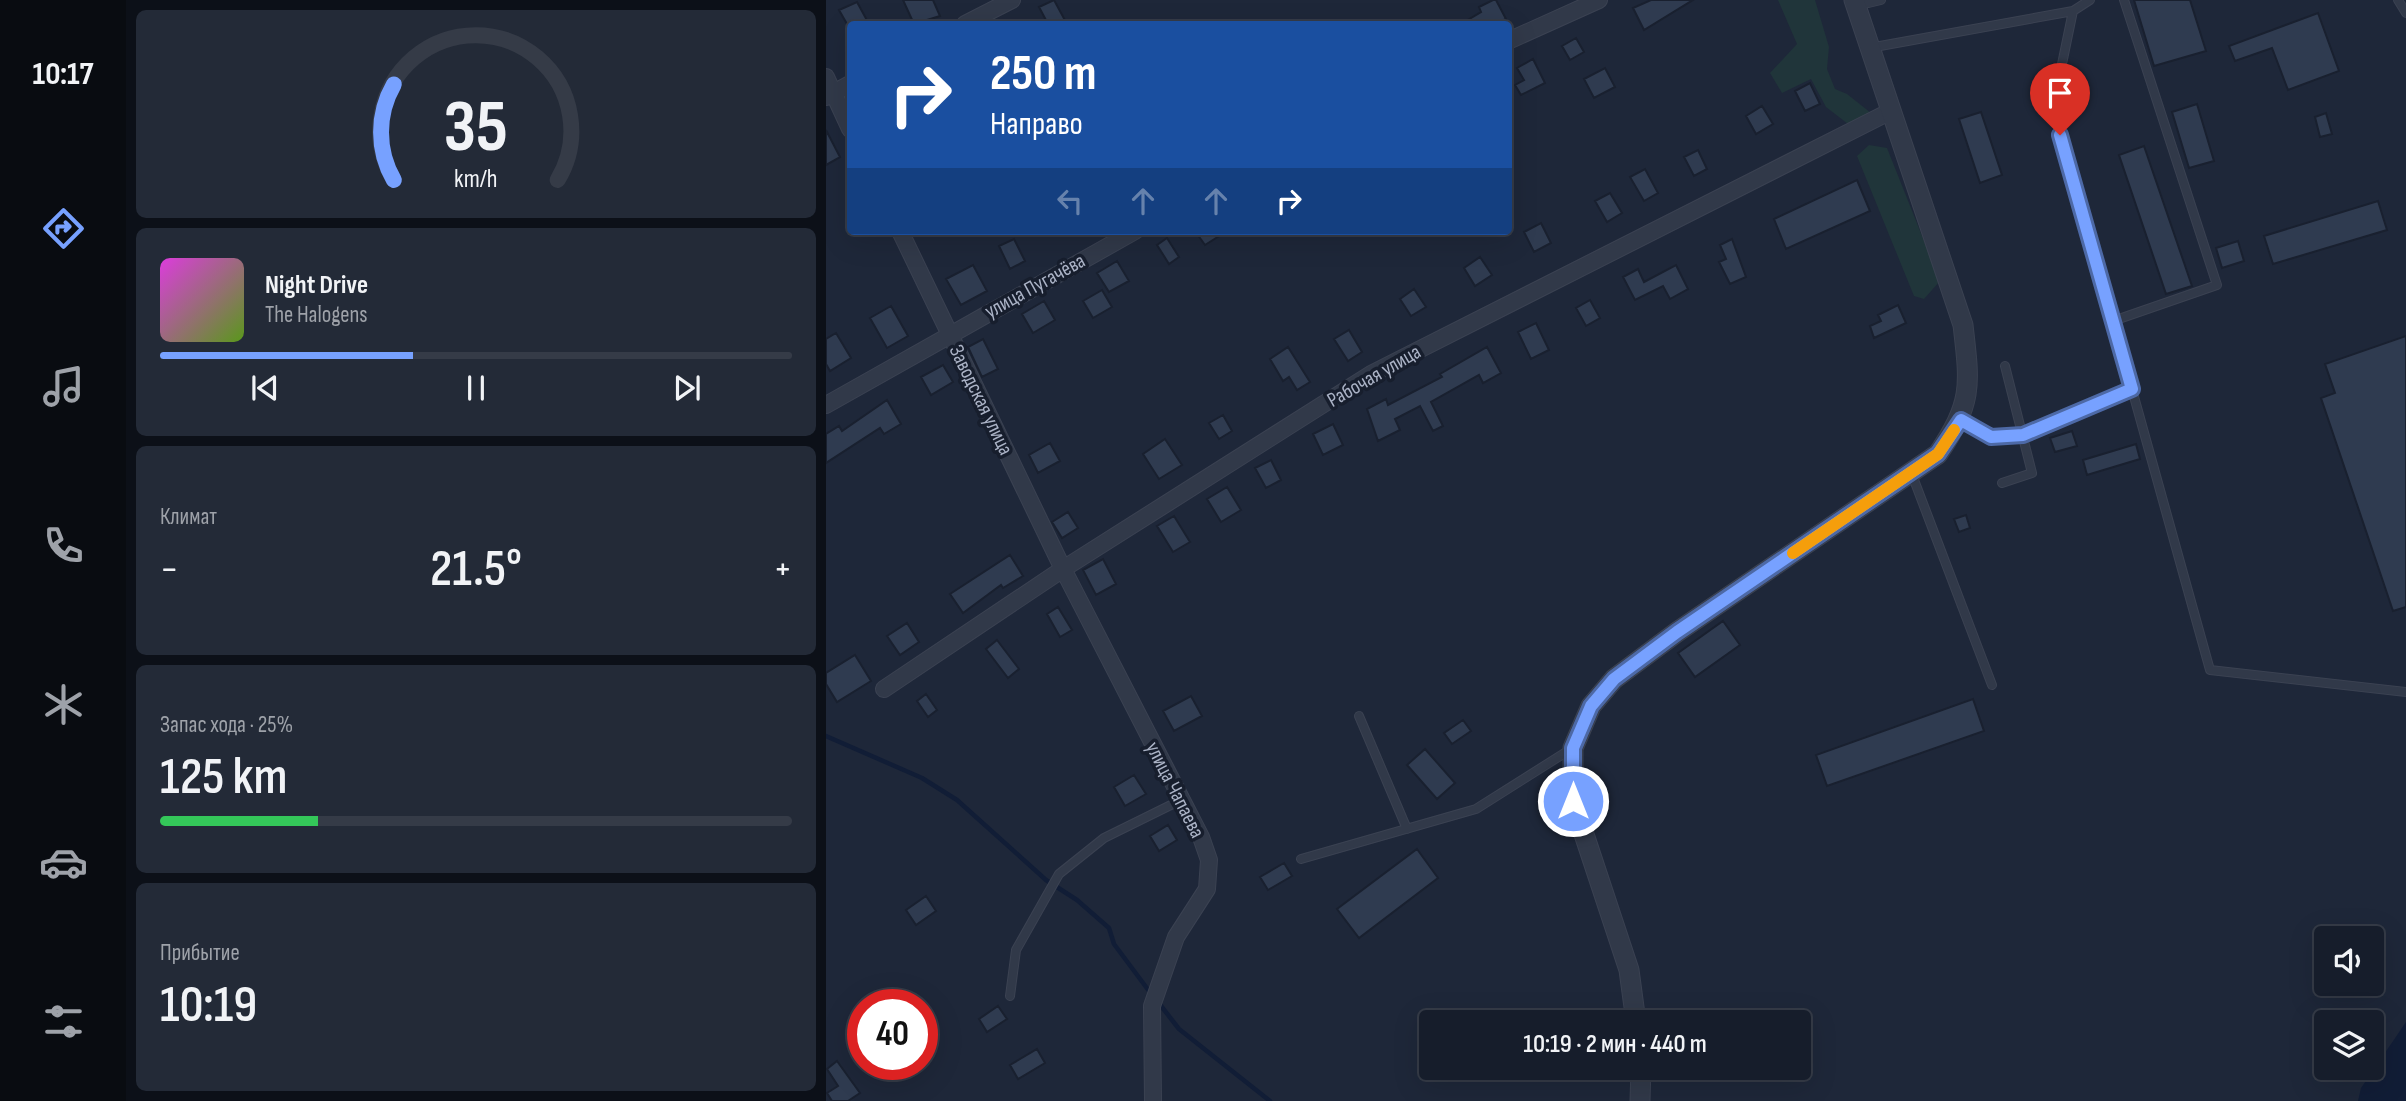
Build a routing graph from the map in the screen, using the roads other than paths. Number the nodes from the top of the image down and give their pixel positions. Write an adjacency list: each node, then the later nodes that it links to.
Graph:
1 (1012, 0): 10 (street)
2 (1600, 0): 11 (street)
3 (1881, 0): 7 (lane)
4 (2090, 0): 8 (lane)
5 (2124, 0): 20 (lane)
6 (2398, 0): 9 (lane)
7 (1855, 3): 12 (street)
8 (2073, 11): 12 (lane); 20 (lane)
9 (2406, 13)
10 (971, 21)
11 (1512, 39)
12 (1868, 48): 16 (street)
13 (826, 77): 15 (street)
14 (847, 86): 15 (street)
15 (830, 95): 17 (street)
16 (1891, 111): 25 (street); 29 (street, Рабочая улица)
17 (847, 123)
18 (902, 235): 21 (street, Заводская улица)
19 (1128, 235): 21 (street, улица Пугачёва)
20 (2113, 321): 23 (lane)
21 (949, 334): 24 (street, улица Пугачёва); 29 (street, Заводская улица)
22 (2005, 366): 26 (lane)
23 (2132, 389): 26 (lane); 32 (lane)
24 (826, 405)
25 (1961, 420): 26 (lane); 27 (street)
26 (2023, 435): 28 (lane)
27 (1911, 472): 30 (lane); 34 (street)
28 (2002, 483)
29 (1063, 569): 31 (street, Рабочая улица); 35 (street, улица Чапаева)
30 (1992, 685)
31 (884, 689)
32 (2406, 692)
33 (1359, 716): 36 (lane)
34 (1573, 748): 36 (lane); 39 (street)
35 (1181, 800): 38 (lane); 41 (street, улица Чапаева)
36 (1407, 829): 37 (lane)
37 (1301, 859)
38 (1010, 996)
39 (1634, 1010)
40 (1640, 1080): 42 (street)
41 (1153, 1101)
42 (1640, 1101)

